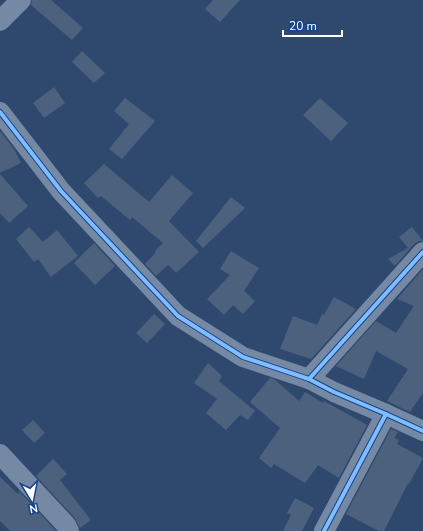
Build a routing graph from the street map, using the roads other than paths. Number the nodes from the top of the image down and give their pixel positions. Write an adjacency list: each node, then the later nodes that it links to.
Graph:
1 (21, 0): 2 (street)
2 (0, 21)
3 (0, 112): 5 (street)
4 (423, 252): 5 (street)
5 (309, 379): 6 (street)
6 (386, 414): 7 (street); 10 (street)
7 (423, 431)
8 (4, 467): 9 (street)
9 (69, 531)
10 (324, 531)

